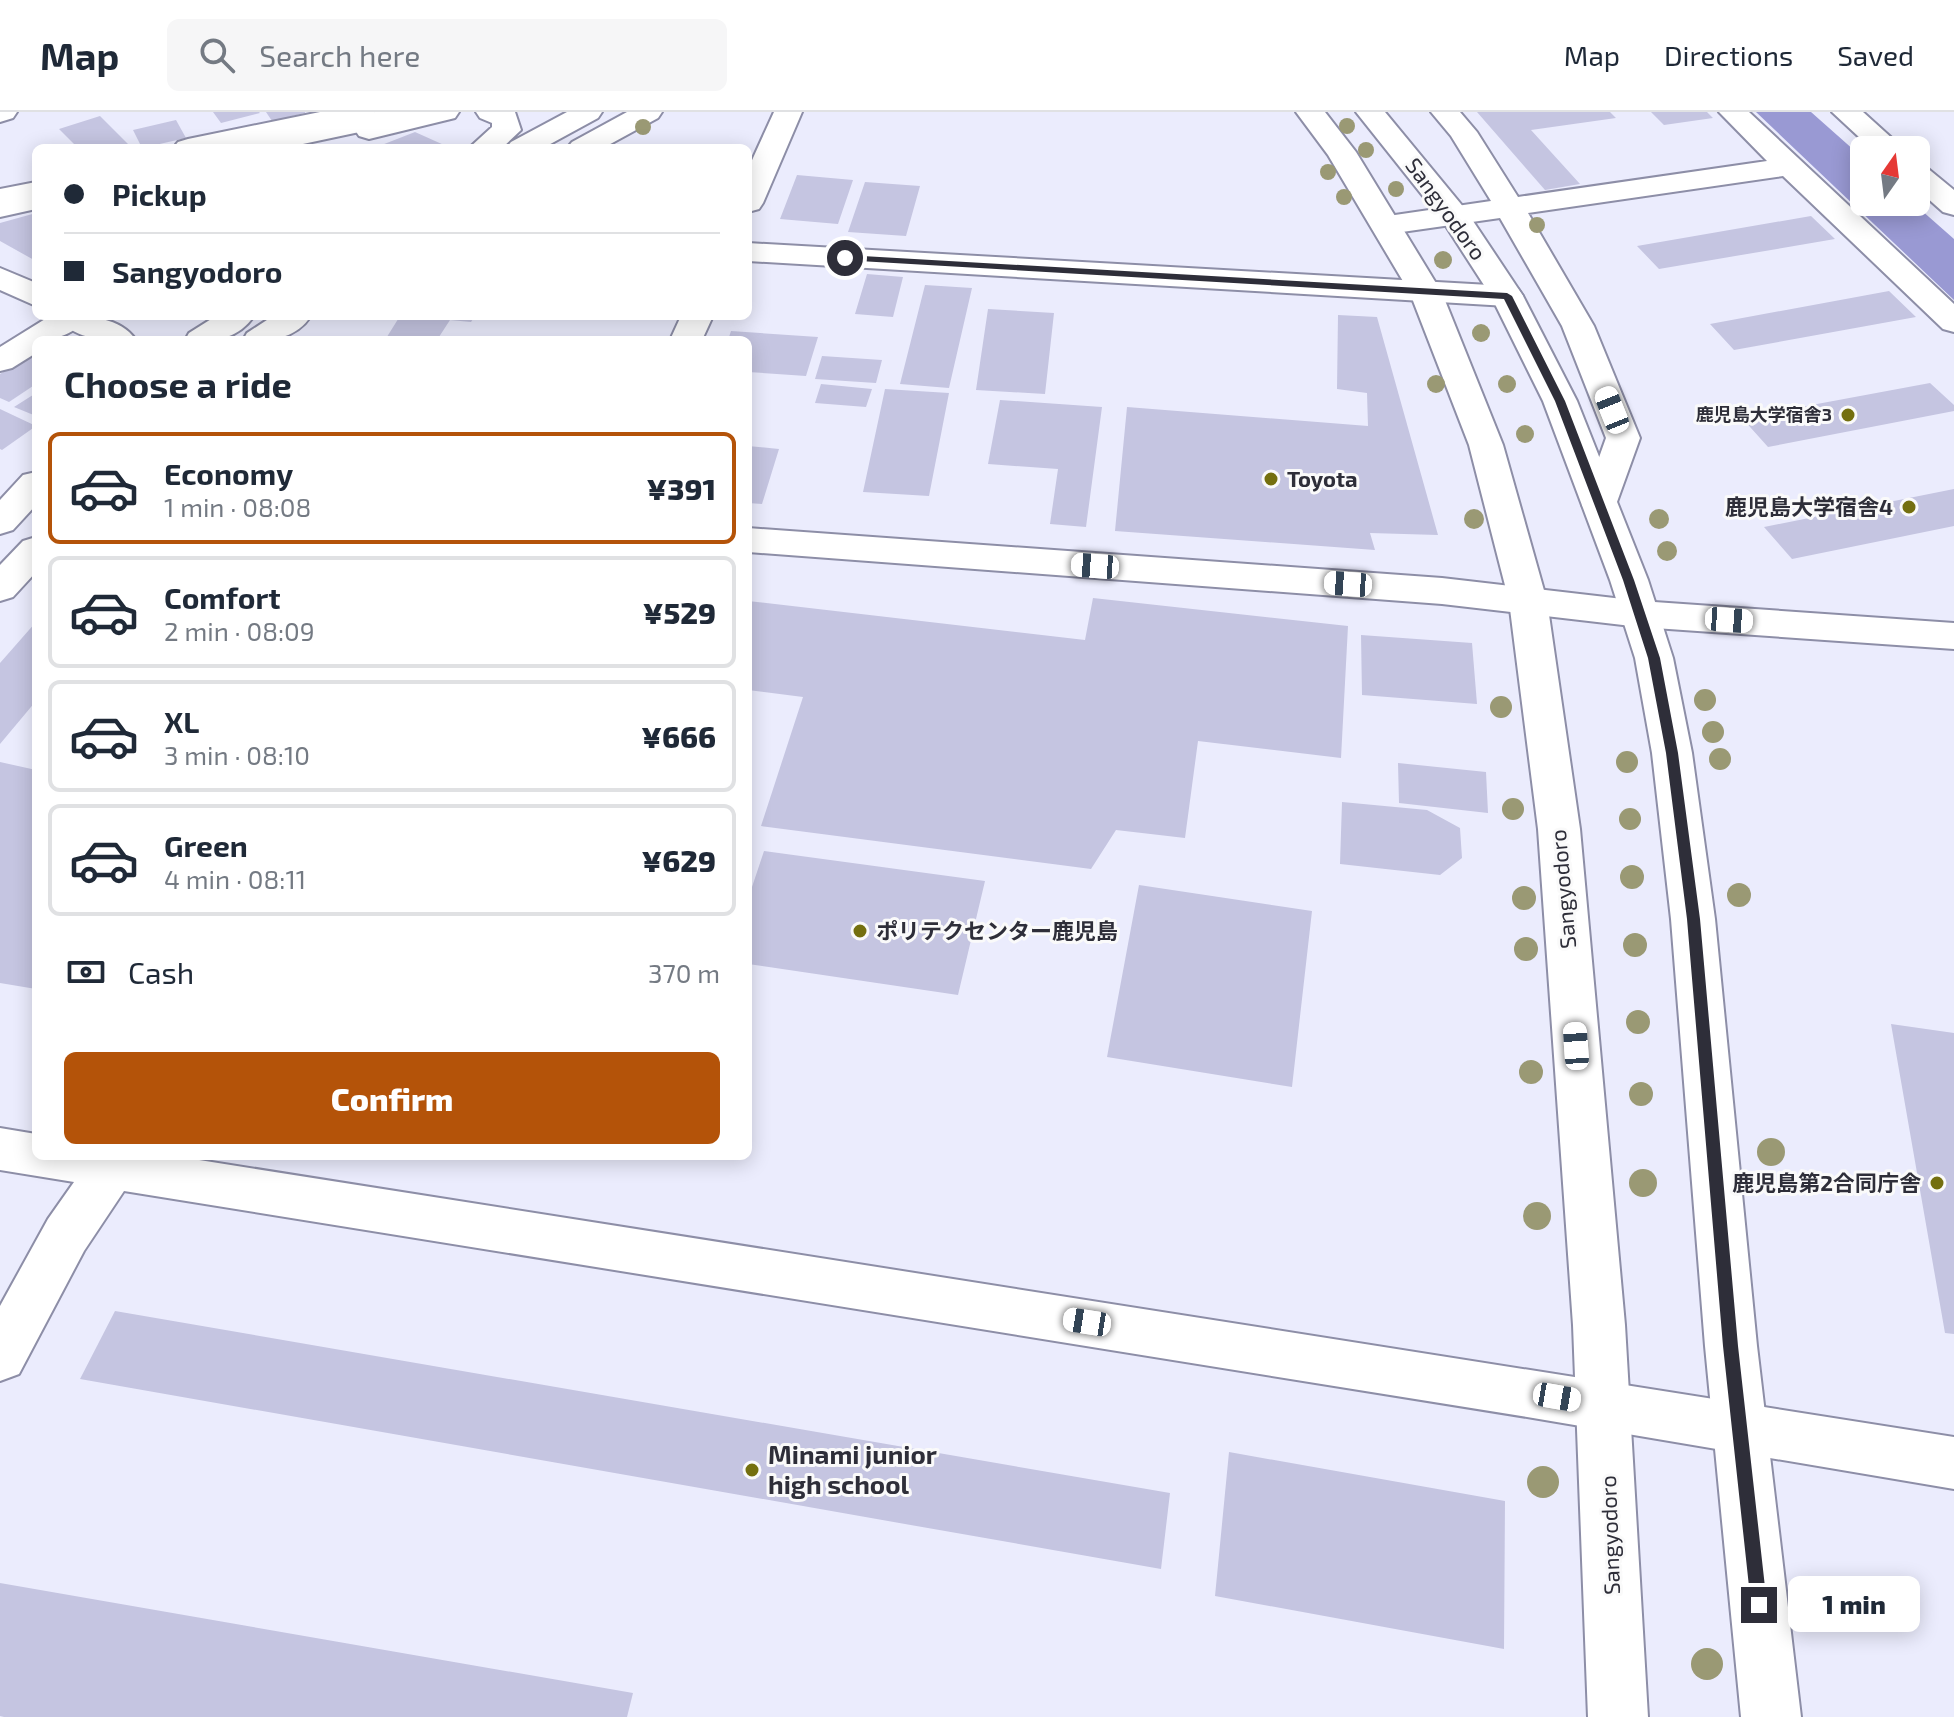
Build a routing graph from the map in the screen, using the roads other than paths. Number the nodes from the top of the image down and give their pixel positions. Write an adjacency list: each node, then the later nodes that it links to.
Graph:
1 (361, 112): 14 (main road)
2 (416, 112): 15 (main road)
3 (445, 112): 16 (main road)
4 (490, 112): 17 (main road)
5 (588, 112): 18 (main road)
6 (648, 112): 19 (main road)
7 (788, 112): 25 (main road)
8 (1310, 112): 32 (main road, Sangyodoro)
9 (1370, 112): 31 (main road, Sangyodoro)
10 (1445, 112): 28 (main road)
11 (1733, 112): 20 (main road)
12 (1846, 112): 13 (main road)
13 (1874, 136)
14 (236, 144)
15 (238, 144)
16 (301, 144)
17 (489, 144)
18 (528, 144)
19 (589, 144)
20 (1790, 166): 28 (main road); 42 (main road)
21 (32, 181): 23 (main road)
22 (1930, 185): 29 (main road)
23 (0, 187)
24 (32, 192): 26 (main road)
25 (752, 194)
26 (0, 198)
27 (32, 201): 30 (main road)
28 (1509, 206): 31 (main road); 50 (main road)
29 (1954, 206)
30 (0, 208)
31 (1454, 215): 32 (main road); 37 (main road, Sangyodoro)
32 (1388, 225): 35 (main road, Sangyodoro)
33 (752, 252): 35 (main road)
34 (0, 277): 36 (main road)
35 (1426, 293): 37 (main road); 55 (main road, Sangyodoro)
36 (32, 294)
37 (1507, 296): 50 (main road, Sangyodoro)
38 (66, 320): 43 (main road)
39 (80, 320): 44 (main road)
40 (232, 320): 45 (main road)
41 (289, 320): 46 (main road)
42 (1954, 322)
43 (40, 336)
44 (112, 336)
45 (207, 336)
46 (265, 336)
47 (32, 341): 48 (main road)
48 (0, 361)
49 (32, 487): 51 (main road)
50 (1600, 505): 56 (main road, Sangyodoro)
51 (0, 522)
52 (752, 540): 55 (main road)
53 (32, 553): 54 (main road)
54 (0, 588)
55 (1528, 601): 56 (main road); 63 (main road, Sangyodoro)
56 (1640, 614): 57 (main road); 64 (main road, Sangyodoro)
57 (1954, 636)
58 (0, 1149): 59 (main road)
59 (32, 1155)
60 (90, 1160): 61 (main road)
61 (116, 1162): 62 (main road); 63 (main road)
62 (0, 1357)
63 (1603, 1405): 64 (main road); 66 (main road, Sangyodoro)
64 (1739, 1428): 65 (main road); 67 (main road, Sangyodoro)
65 (1954, 1463)
66 (1618, 1717)
67 (1771, 1717)

